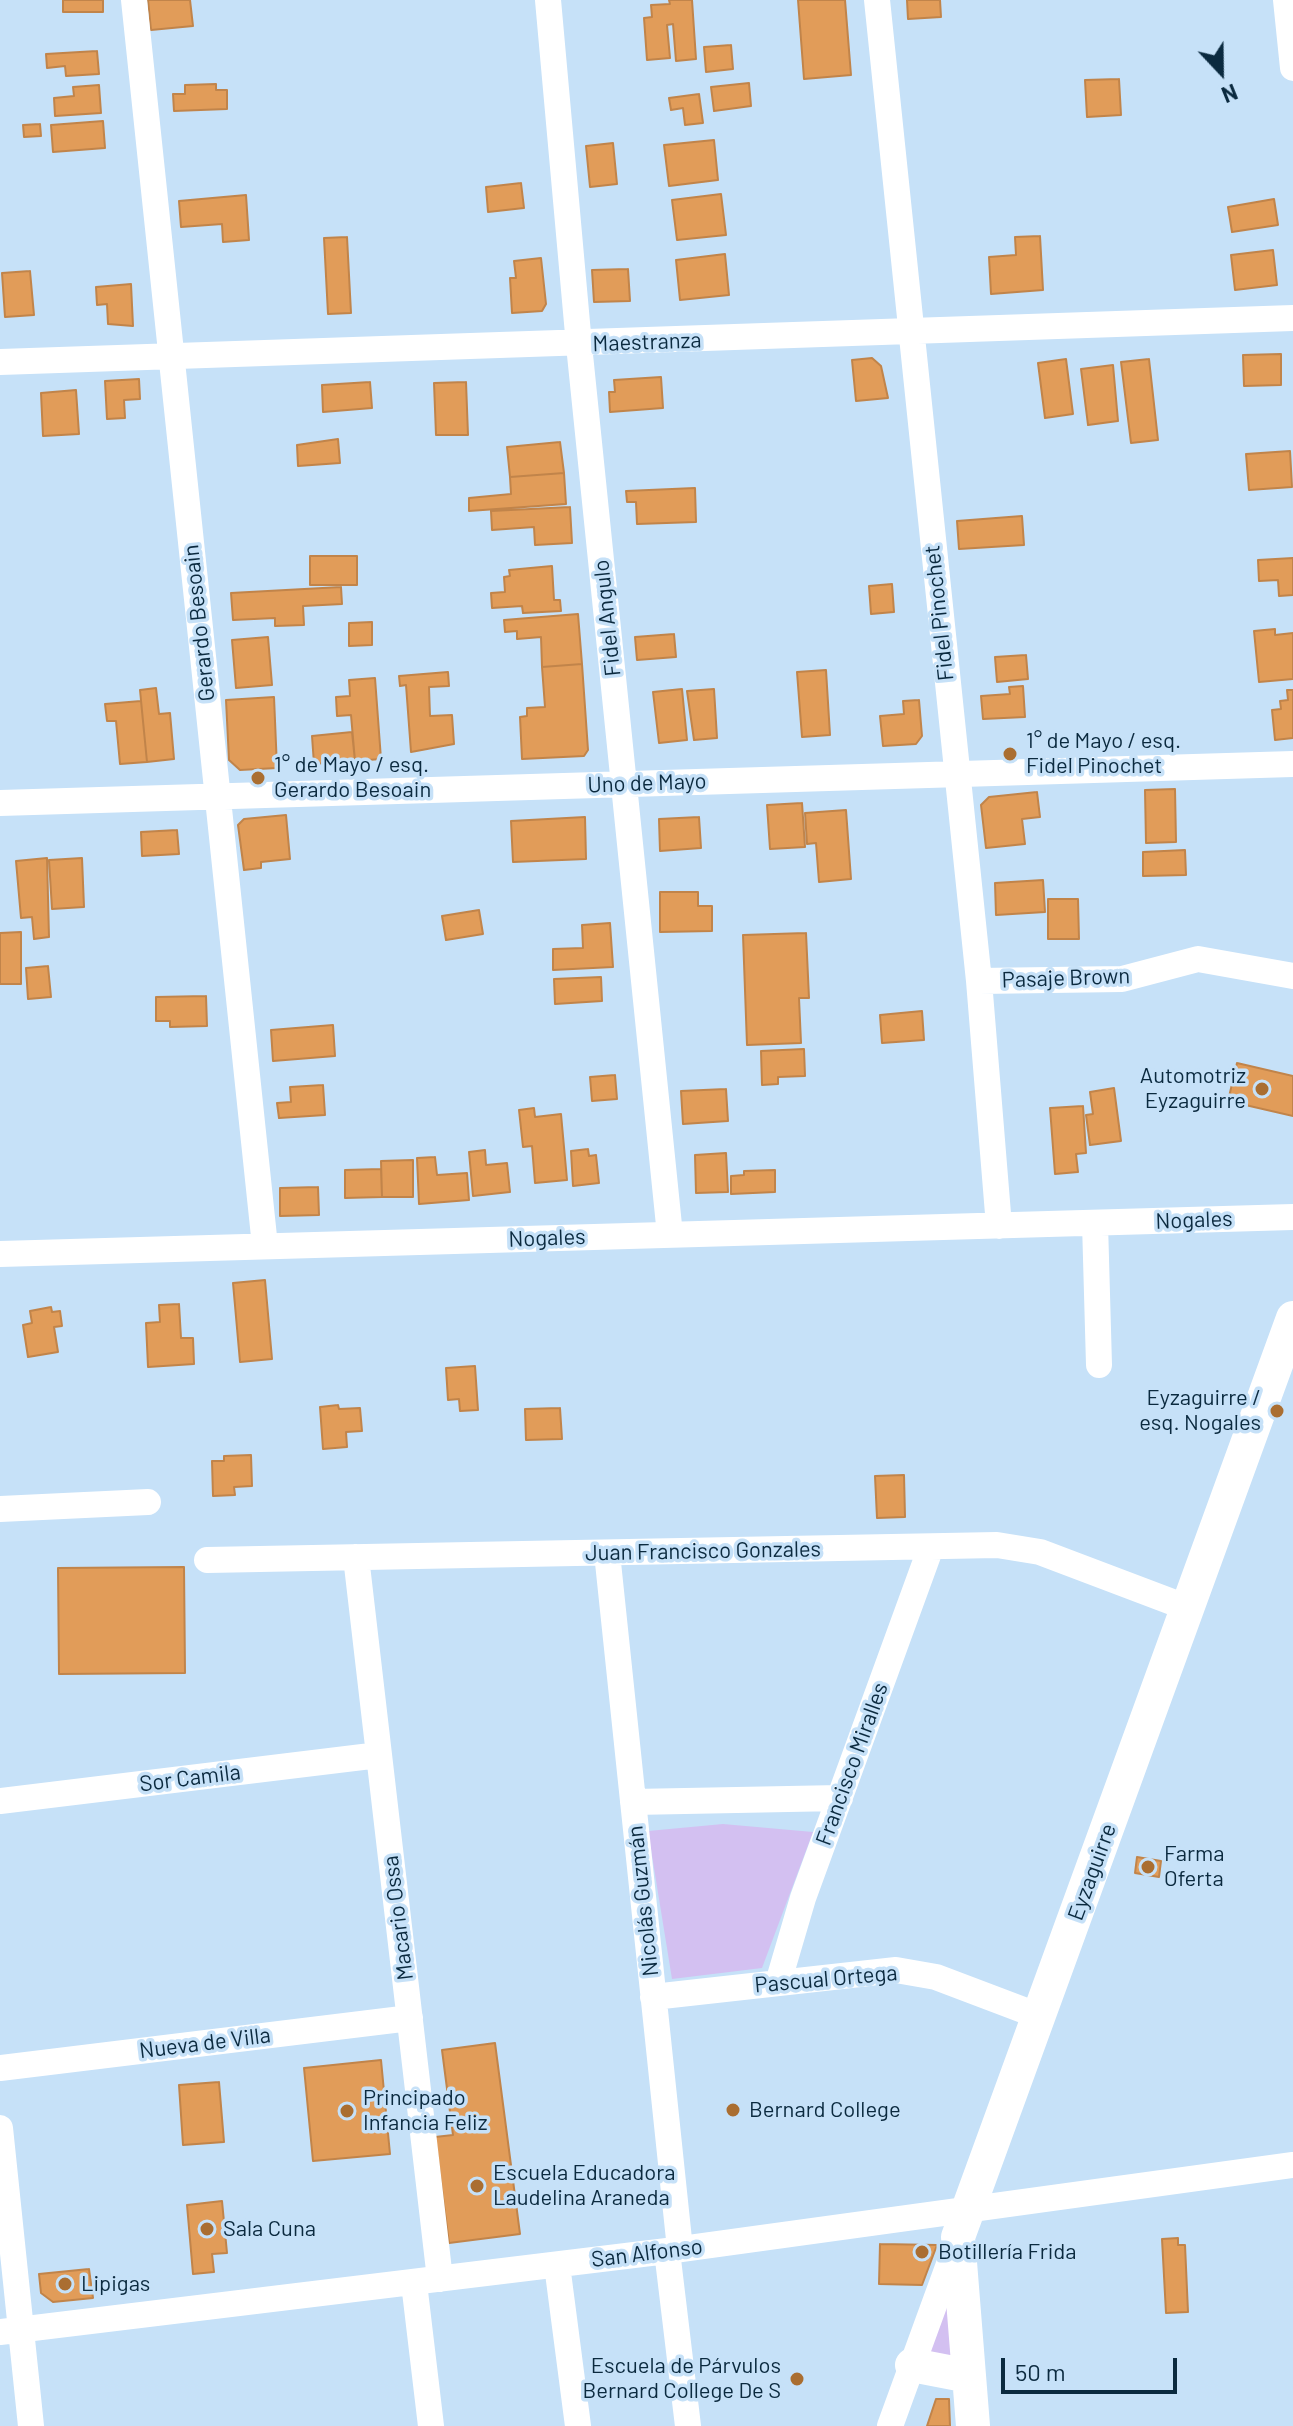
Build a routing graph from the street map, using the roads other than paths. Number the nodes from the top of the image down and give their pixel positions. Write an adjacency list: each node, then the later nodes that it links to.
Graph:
1 (134, 0): 9 (street, Gerardo Besoain)
2 (548, 0): 8 (street, Fidel Angulo)
3 (877, 0): 7 (street, Fidel Pinochet)
4 (1286, 0): 5 (street)
5 (1293, 68)
6 (1293, 318): 7 (street, Maestranza)
7 (911, 334): 8 (street, Maestranza); 12 (street, Fidel Pinochet)
8 (579, 345): 9 (street, Maestranza); 13 (street, Fidel Angulo)
9 (171, 356): 10 (street, Maestranza); 14 (street, Gerardo Besoain)
10 (0, 362)
11 (1293, 764): 12 (street, Uno de Mayo)
12 (955, 774): 13 (street, Uno de Mayo); 17 (street, Fidel Pinochet)
13 (624, 784): 14 (street, Uno de Mayo); 21 (street, Fidel Angulo)
14 (217, 796): 15 (street, Uno de Mayo); 22 (street, Gerardo Besoain)
15 (0, 803)
16 (1293, 976): 17 (street, Pasaje Brown)
17 (979, 981): 20 (street, Fidel Pinochet)
18 (1293, 1217): 19 (street, Nogales)
19 (1095, 1223): 20 (street, Nogales); 25 (street)
20 (999, 1226): 21 (street, Nogales)
21 (670, 1235): 22 (street, Nogales)
22 (265, 1246): 23 (street, Nogales)
23 (0, 1254)
24 (1293, 1318): 32 (main road, Eyzaguirre)
25 (1099, 1365)
26 (148, 1502): 27 (street)
27 (0, 1509)
28 (931, 1547): 29 (street, Juan Francisco Gonzales); 32 (street, Juan Francisco Gonzales); 34 (street, Francisco Miralles)
29 (607, 1553): 30 (street, Juan Francisco Gonzales); 36 (street, Nicolás Guzmán)
30 (356, 1557): 31 (street, Juan Francisco Gonzales); 33 (street, Macario Ossa)
31 (207, 1560)
32 (1188, 1608): 39 (main road, Eyzaguirre)
33 (379, 1755): 35 (street, Sor Camila); 40 (street, Macario Ossa)
34 (840, 1798): 36 (street); 37 (street, Francisco Miralles)
35 (0, 1801)
36 (633, 1802): 38 (street, Nicolás Guzmán)
37 (778, 1983): 38 (street, Pascual Ortega); 39 (street, Pascual Ortega)
38 (653, 1997): 45 (street, Nicolás Guzmán)
39 (1039, 2016): 44 (main road, Eyzaguirre)
40 (410, 2018): 41 (street, Nueva de Villa); 47 (street, Macario Ossa)
41 (0, 2068)
42 (0, 2128): 49 (street)
43 (1293, 2165): 44 (street, San Alfonso)
44 (964, 2224): 45 (street, San Alfonso); 50 (street, Eyzaguirre); 51 (main road)
45 (674, 2250): 46 (street, San Alfonso); 55 (street, Nicolás Guzmán)
46 (557, 2265): 47 (street, San Alfonso); 54 (street)
47 (440, 2279): 48 (street, San Alfonso)
48 (414, 2283): 49 (street, San Alfonso); 53 (street)
49 (11, 2331): 52 (street)
50 (912, 2365): 51 (main road); 56 (street, Eyzaguirre)
51 (969, 2376): 57 (main road)
52 (31, 2426)
53 (431, 2426)
54 (578, 2426)
55 (688, 2426)
56 (890, 2426)
57 (973, 2426)

